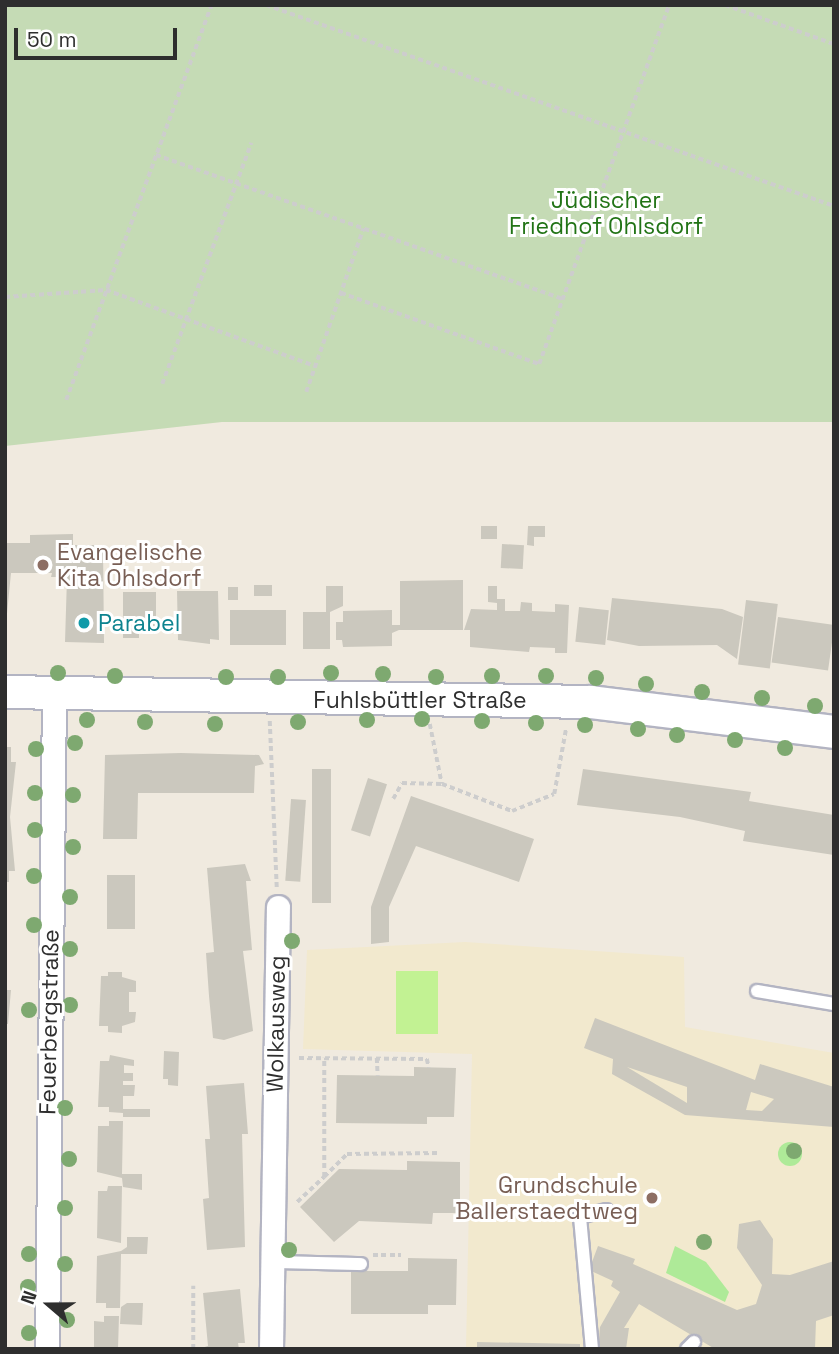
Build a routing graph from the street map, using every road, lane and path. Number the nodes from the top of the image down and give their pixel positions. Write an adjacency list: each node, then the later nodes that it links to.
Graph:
1 (211, 5): 8 (path)
2 (266, 5): 6 (path)
3 (668, 5): 6 (path)
4 (724, 5): 5 (path)
5 (834, 44)
6 (623, 131): 10 (path); 15 (path)
7 (251, 143): 9 (path)
8 (156, 155): 9 (path); 12 (path)
9 (237, 183): 11 (path); 16 (path)
10 (834, 206)
11 (364, 228): 13 (path); 15 (path)
12 (106, 290): 14 (path); 16 (path); 20 (path)
13 (341, 293): 15 (path); 17 (path)
14 (5, 297)
15 (563, 299)
16 (187, 319): 17 (path); 18 (path)
17 (315, 366): 19 (path)
18 (162, 384)
19 (306, 392)
20 (66, 400)
21 (5, 692): 22 (main road, Fuhlsbüttler Straße)
22 (54, 695): 24 (main road, Fuhlsbüttler Straße); 44 (street, Feuerbergstraße)
23 (419, 698): 24 (main road, Fuhlsbüttler Straße); 25 (main road, Fuhlsbüttler Straße); 27 (path)
24 (269, 699): 29 (path)
25 (566, 701): 26 (main road, Fuhlsbüttler Straße); 27 (path)
26 (834, 732)
27 (442, 784): 28 (path)
28 (393, 799)
29 (278, 907): 32 (street, Wolkausweg)
30 (757, 990): 31 (lane)
31 (834, 1004)
32 (275, 1058): 33 (path); 39 (street, Wolkausweg)
33 (324, 1058): 34 (path); 38 (path)
34 (377, 1058): 35 (path); 36 (path)
35 (429, 1068)
36 (378, 1076)
37 (438, 1153): 38 (path)
38 (324, 1177): 39 (path)
39 (274, 1204): 41 (street, Wolkausweg)
40 (606, 1210): 47 (lane)
41 (272, 1262): 42 (lane); 46 (street, Wolkausweg)
42 (361, 1264)
43 (193, 1286): 45 (path)
44 (47, 1349)
45 (193, 1349)
46 (271, 1349)
47 (592, 1349)

